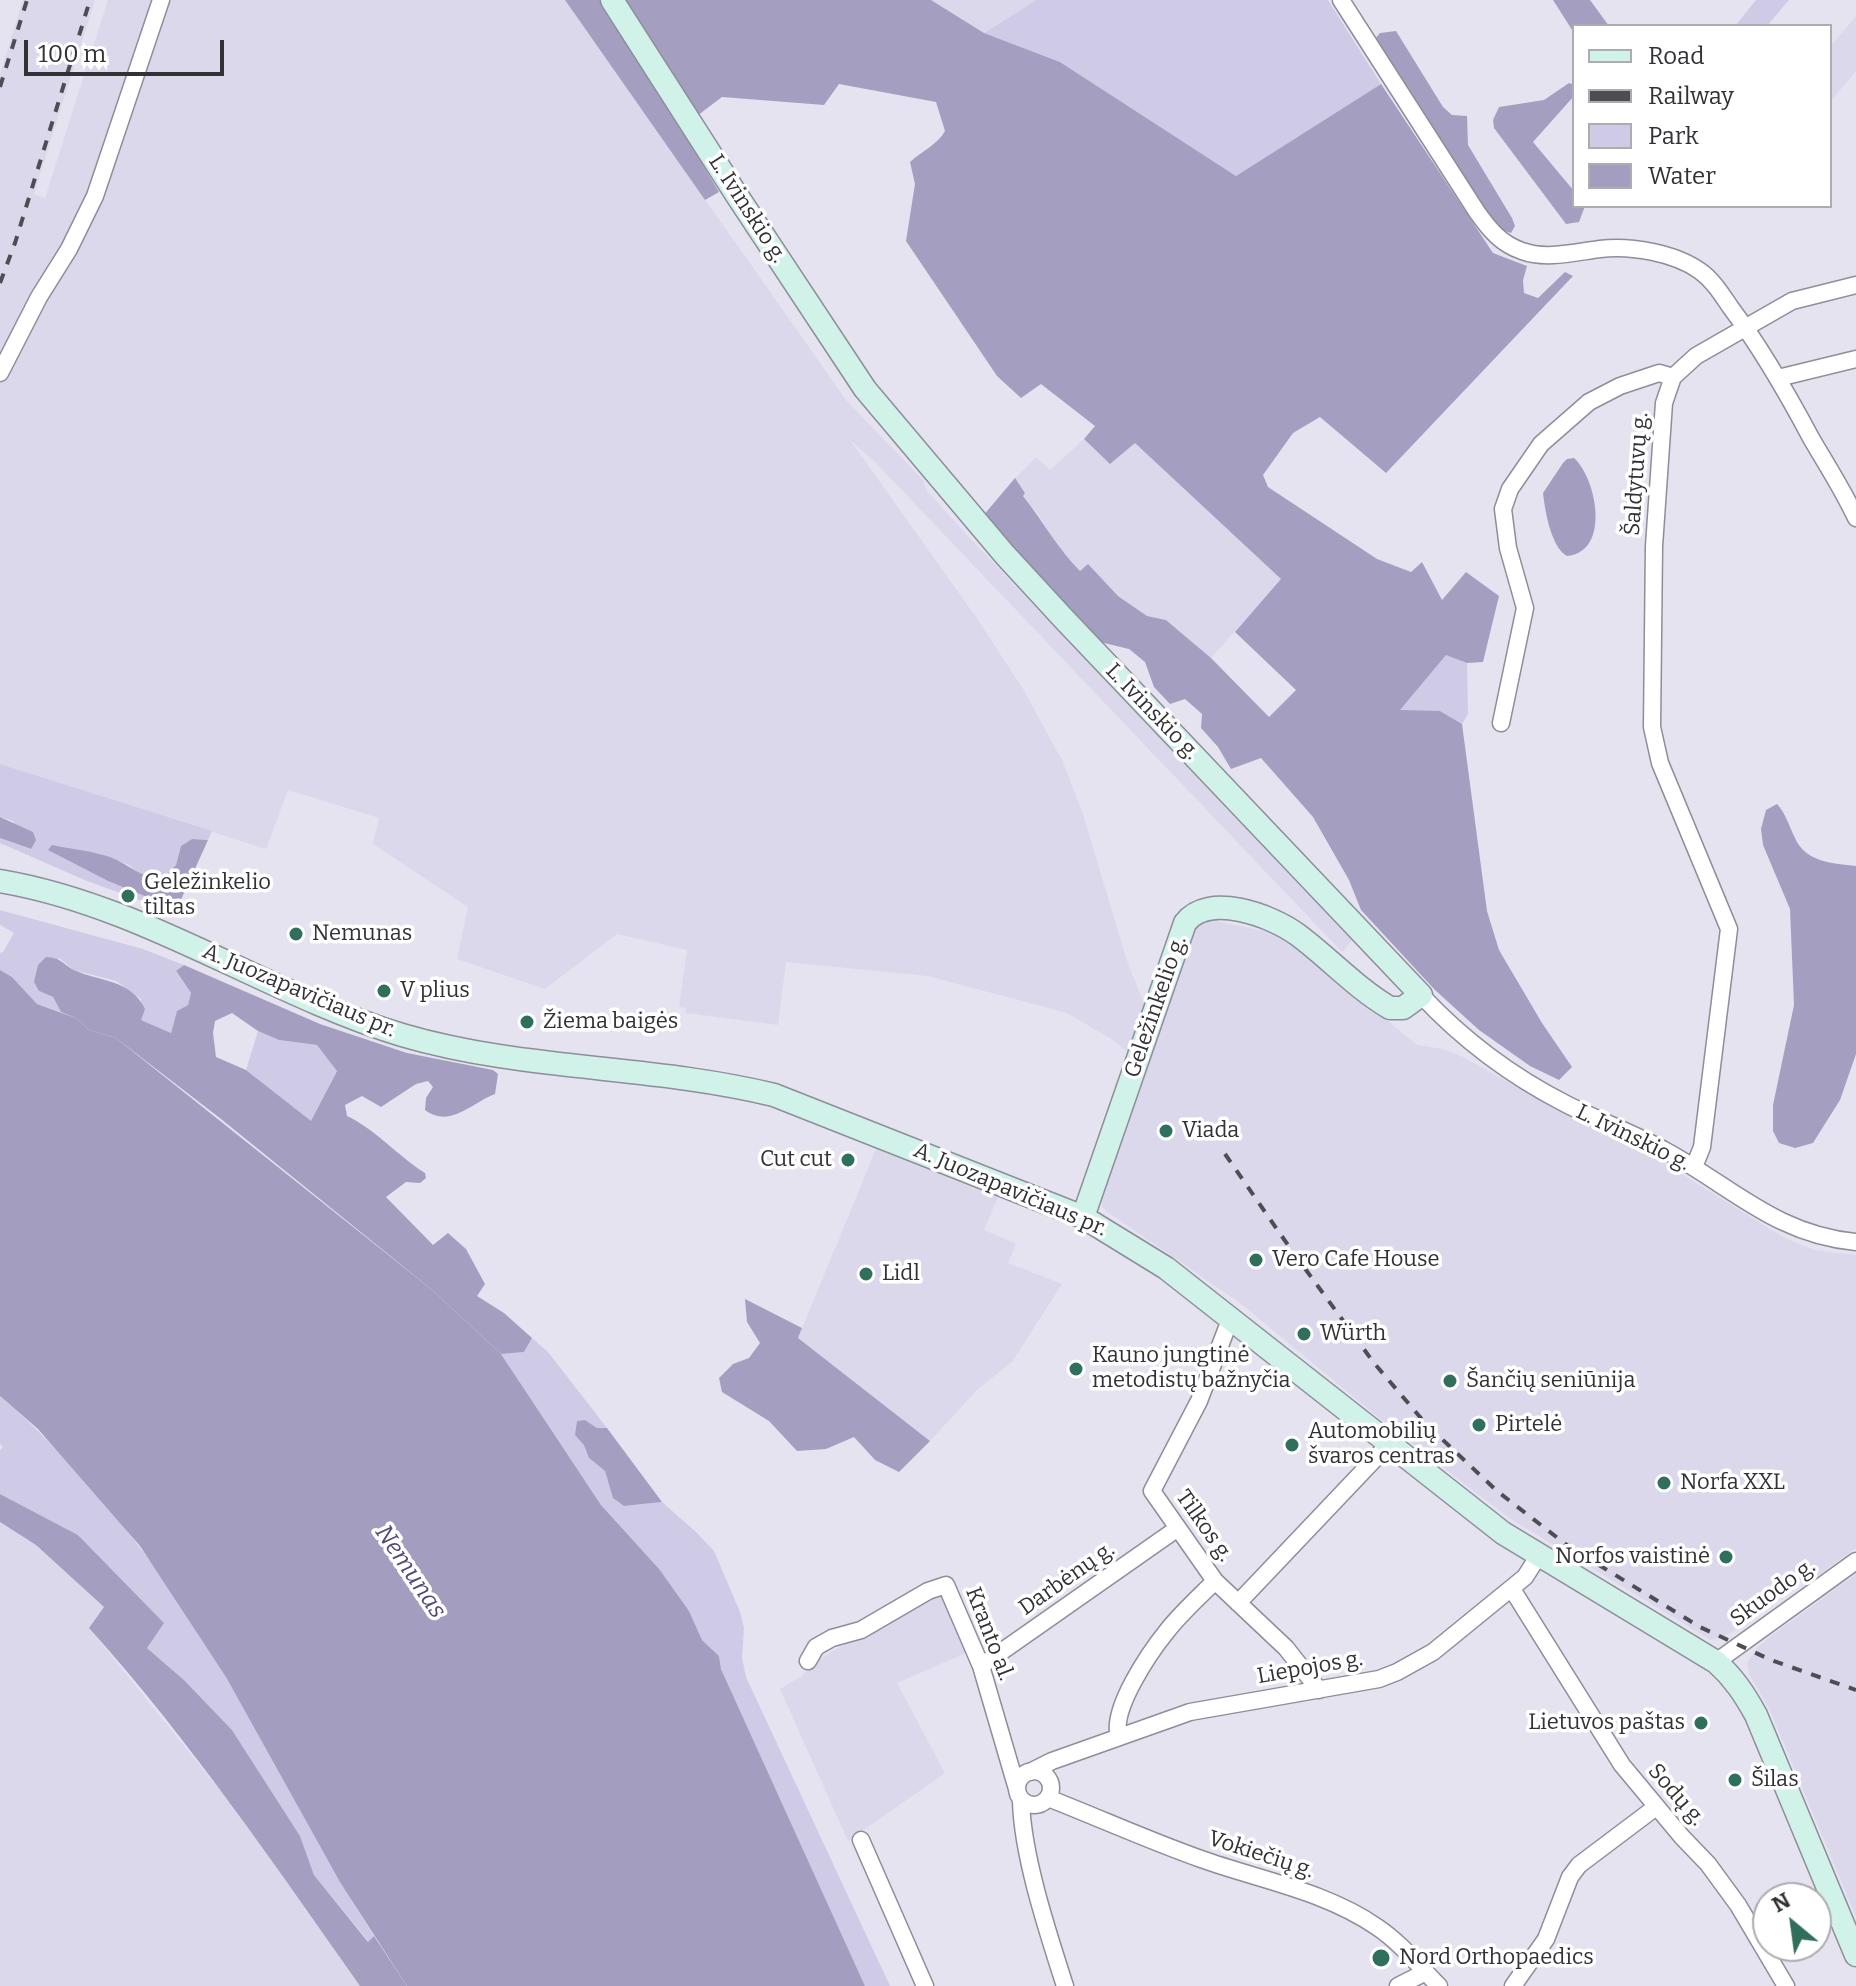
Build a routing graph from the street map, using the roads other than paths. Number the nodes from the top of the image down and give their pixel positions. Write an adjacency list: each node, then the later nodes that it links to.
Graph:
1 (161, 0): 7 (street)
2 (612, 0): 15 (main road, L. Ivinskio g.)
3 (1341, 0): 5 (street)
4 (1856, 285): 5 (street)
5 (1745, 326): 8 (street); 9 (street)
6 (1856, 359): 9 (street)
7 (0, 373)
8 (1673, 377): 11 (street); 16 (street, Šaldytuvų g.)
9 (1778, 378): 10 (street)
10 (1855, 514)
11 (1501, 723)
12 (0, 871): 14 (main road, A. Juozapavičiaus pr.)
13 (0, 881): 14 (main road, A. Juozapavičiaus pr.)
14 (27, 886): 17 (main road, A. Juozapavičiaus pr.)
15 (1421, 995): 16 (street, L. Ivinskio g.); 17 (main road, Geležinkelio g.)
16 (1694, 1167): 18 (street, L. Ivinskio g.)
17 (1083, 1217): 19 (main road, A. Juozapavičiaus pr.)
18 (1856, 1242)
19 (1231, 1317): 20 (main road, A. Juozapavičiaus pr.); 21 (street, Tilkos g.)
20 (1389, 1444): 22 (main road, A. Juozapavičiaus pr.); 26 (street)
21 (1178, 1528): 24 (street, Tilkos g.); 29 (street, Darbėnų g.)
22 (1539, 1555): 25 (street, Liepojos g.); 28 (main road, A. Juozapavičiaus pr.)
23 (1856, 1561): 28 (street, Skuodo g.)
24 (1215, 1581): 26 (street, Tilkos g.); 31 (street)
25 (1512, 1589): 30 (street, Liepojos g.); 33 (street, Sodų g.)
26 (1238, 1603): 30 (street, Tilkos g.)
27 (808, 1661): 29 (street, Kranto al.)
28 (1716, 1662): 35 (main road, A. Juozapavičiaus pr.)
29 (981, 1666): 32 (street, Kranto al.)
30 (1319, 1690): 31 (street, Liepojos g.)
31 (1119, 1737): 32 (street, Liepojos g.)
32 (1030, 1787): 36 (street, Vokiečių g.); 38 (street)
33 (1656, 1807): 41 (street); 42 (street, Sodų g.)
34 (861, 1840): 37 (street)
35 (1856, 1955)
36 (1426, 1972): 39 (street); 40 (street, Vokiečių g.)
37 (925, 1986)
38 (1065, 1986)
39 (1398, 1986)
40 (1439, 1986)
41 (1513, 1986)
42 (1786, 1986)

